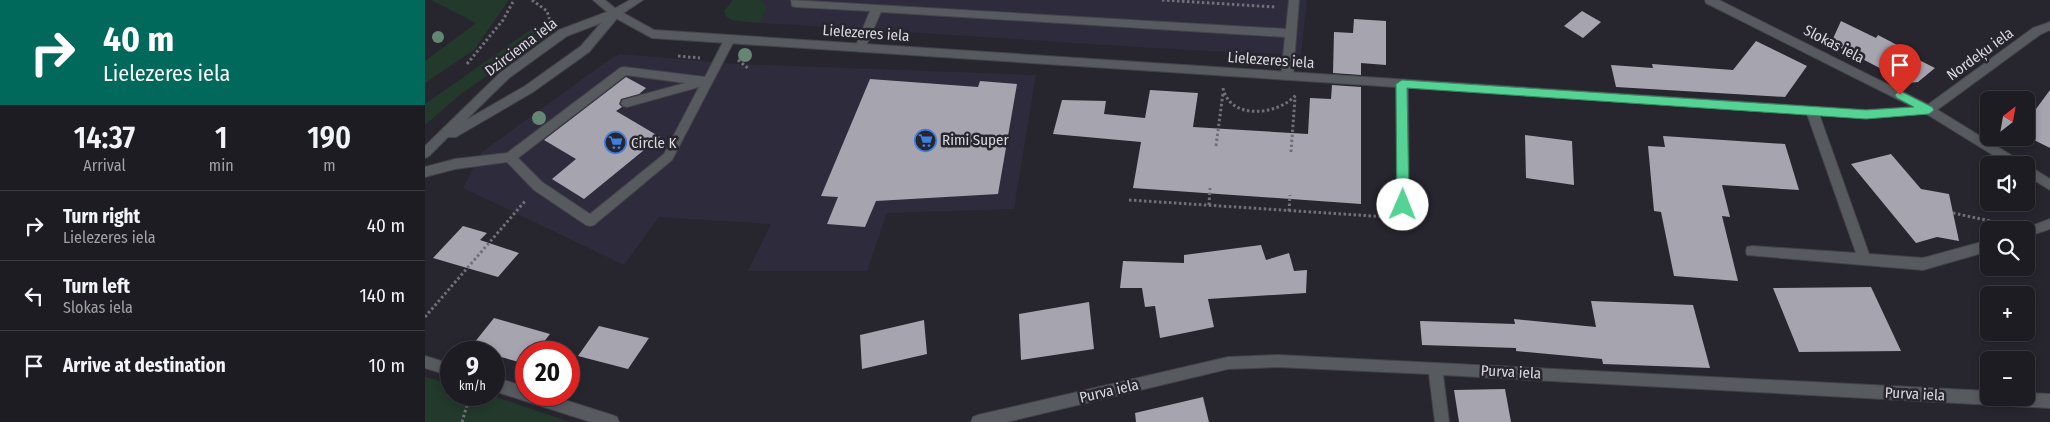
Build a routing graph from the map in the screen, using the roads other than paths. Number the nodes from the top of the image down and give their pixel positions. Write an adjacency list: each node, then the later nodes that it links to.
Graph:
1 (598, 0): 7 (street, Lielezeres iela)
2 (638, 0): 7 (street, Dzirciema iela)
3 (796, 0): 6 (street)
4 (1294, 0): 9 (street)
5 (1710, 0): 17 (street, Slokas iela)
6 (877, 8): 9 (street); 11 (street)
7 (616, 13): 10 (street, Lielezeres iela); 20 (street, Dzirciema iela); 20 (street, Dzirciema iela)
8 (2050, 26): 17 (street, Nordeķu iela)
9 (1291, 33): 12 (street)
10 (730, 39): 11 (street, Lielezeres iela); 13 (street)
11 (859, 48): 12 (street, Lielezeres iela)
12 (1287, 76): 14 (street, Lielezeres iela)
13 (706, 81): 15 (street); 19 (street); 23 (street)
14 (1402, 84): 18 (street, Lielezeres iela); 27 (street)
15 (627, 103)
16 (583, 110): 19 (street)
17 (1929, 110): 18 (street, Lielezeres iela); 22 (street, Slokas iela)
18 (1812, 111): 32 (street)
19 (568, 113): 23 (street)
20 (435, 145): 21 (street, Dzirciema iela)
21 (425, 153)
22 (2004, 156)
23 (510, 157): 24 (street)
24 (425, 172)
25 (2035, 175): 26 (street)
26 (2050, 185)
27 (1403, 205)
28 (2050, 224): 29 (street)
29 (2035, 229)
30 (1980, 247): 32 (street)
31 (1752, 250): 32 (street)
32 (1864, 259)
33 (425, 362): 34 (street)
34 (440, 367)
35 (1435, 368): 36 (street, Purva iela); 39 (street, Purva iela); 40 (street)
36 (2050, 401)
37 (562, 406): 38 (street)
38 (612, 422)
39 (978, 422)
40 (1442, 422)

